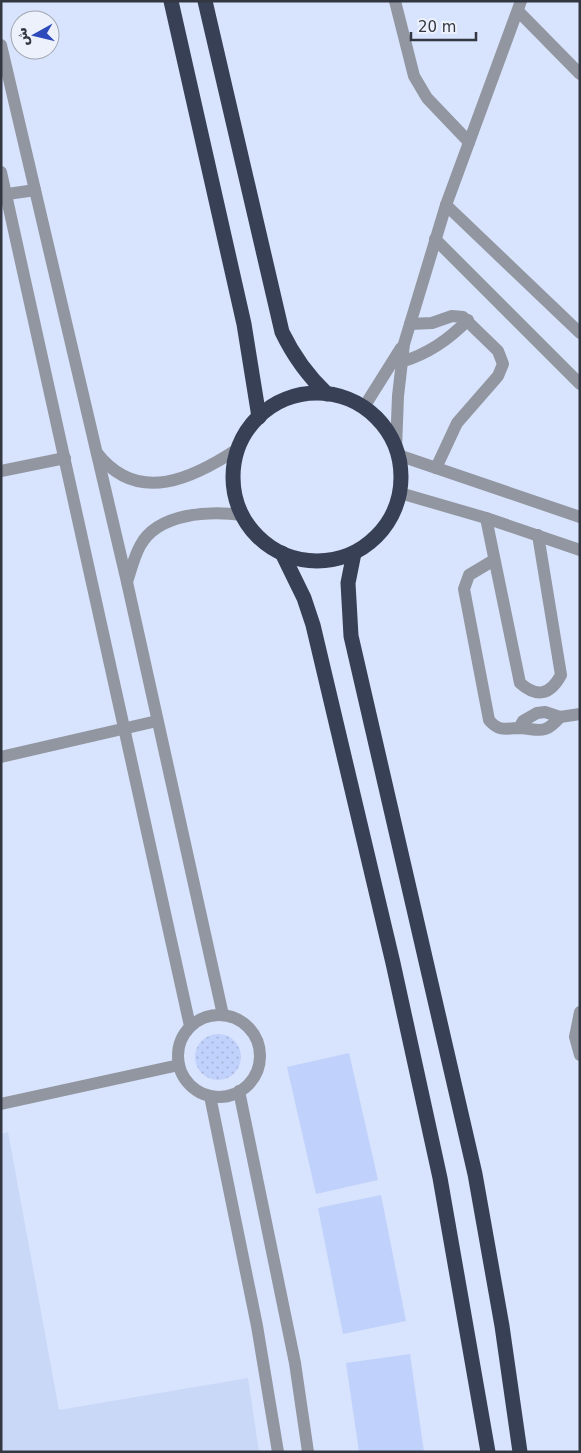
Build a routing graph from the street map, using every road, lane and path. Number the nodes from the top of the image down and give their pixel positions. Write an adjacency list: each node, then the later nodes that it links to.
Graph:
1 (171, 1): 21 (highway)
2 (205, 1): 19 (highway)
3 (395, 1): 7 (street)
4 (520, 6): 6 (street); 7 (street)
5 (1, 44): 9 (street)
6 (580, 74)
7 (469, 142): 11 (street)
8 (1, 172): 10 (street)
9 (35, 190): 10 (street); 23 (street)
10 (4, 195): 25 (street)
11 (446, 205): 12 (street); 15 (street)
12 (435, 239): 14 (street); 18 (street)
13 (468, 320): 14 (street); 17 (street); 26 (street)
14 (410, 324): 16 (street)
15 (580, 333)
16 (404, 344): 17 (street); 20 (street)
17 (401, 362): 24 (street)
18 (580, 384)
19 (328, 394): 20 (highway); 21 (highway)
20 (364, 407): 24 (highway)
21 (258, 417): 22 (highway)
22 (239, 448): 23 (street); 29 (highway)
23 (95, 450): 37 (street)
24 (397, 452): 26 (street); 28 (highway)
25 (65, 458): 27 (street); 42 (street)
26 (436, 468): 30 (street)
27 (1, 471)
28 (400, 493): 31 (street); 34 (highway)
29 (243, 515): 35 (highway); 37 (street)
30 (580, 517)
31 (486, 518): 32 (street); 36 (street)
32 (538, 535): 33 (street); 36 (street)
33 (580, 550)
34 (354, 553): 35 (highway); 55 (highway)
35 (282, 554): 54 (highway)
36 (494, 560): 41 (street)
37 (126, 582): 40 (street)
38 (580, 714): 39 (street)
39 (560, 717): 41 (street); 41 (street)
40 (157, 721): 42 (street); 45 (street)
41 (519, 728)
42 (124, 729): 43 (street); 46 (street)
43 (1, 757)
44 (580, 1012): 47 (street)
45 (223, 1015): 46 (street); 49 (street)
46 (190, 1026): 48 (street)
47 (580, 1055)
48 (179, 1065): 50 (street); 51 (street)
49 (239, 1092): 50 (street); 53 (street)
50 (210, 1096): 52 (street)
51 (1, 1104)
52 (278, 1452)
53 (308, 1452)
54 (488, 1452)
55 (520, 1452)

